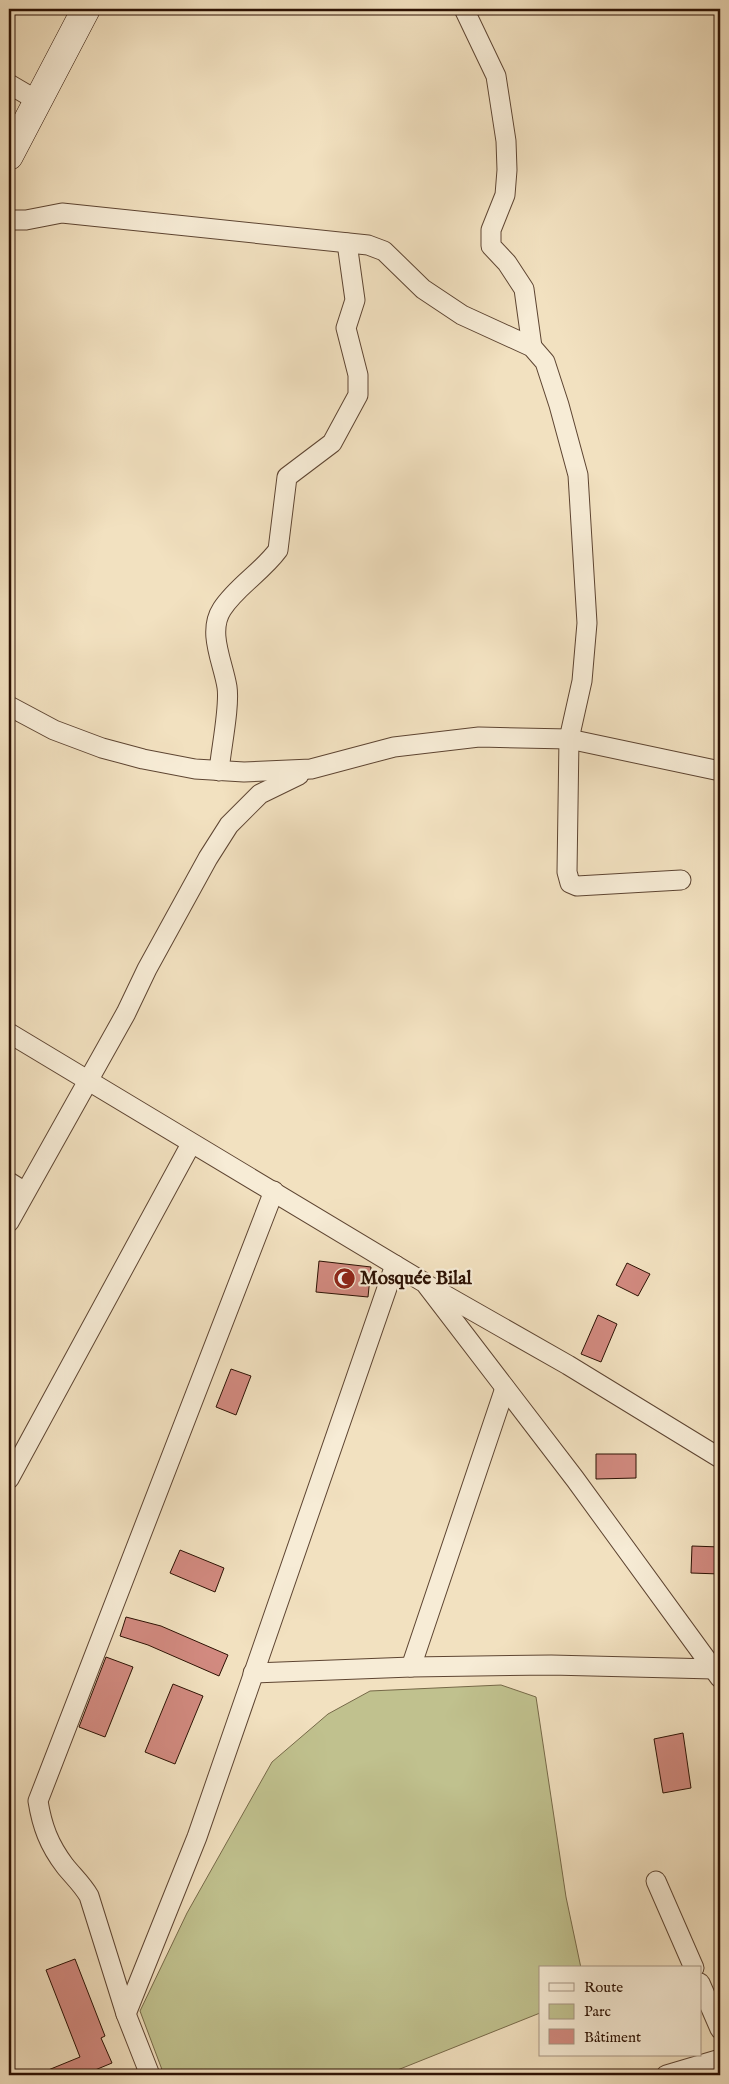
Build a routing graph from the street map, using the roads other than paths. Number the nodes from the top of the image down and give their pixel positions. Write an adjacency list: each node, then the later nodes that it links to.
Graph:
1 (86, 9): 4 (main road)
2 (464, 9): 8 (street)
3 (9, 84): 4 (street)
4 (38, 101): 5 (main road)
5 (9, 156)
6 (9, 220): 7 (street)
7 (347, 243): 8 (street); 12 (street)
8 (532, 347): 10 (street)
9 (9, 706): 12 (street)
10 (569, 739): 11 (street); 13 (street); 14 (street)
11 (311, 769): 12 (street); 16 (street)
12 (219, 770)
13 (720, 771)
14 (681, 880)
15 (9, 1033): 16 (street)
16 (88, 1080): 17 (street); 20 (street)
17 (191, 1144): 19 (street); 26 (street)
18 (9, 1182): 20 (street)
19 (274, 1191): 22 (street); 33 (street)
20 (26, 1192): 21 (street)
21 (9, 1222)
22 (395, 1266): 23 (street); 28 (street)
23 (424, 1283): 24 (street); 25 (street)
24 (505, 1388): 27 (street); 29 (street)
25 (720, 1458)
26 (9, 1479)
27 (411, 1667): 28 (street); 29 (street)
28 (253, 1674): 33 (street)
29 (717, 1674)
30 (656, 1881): 31 (street)
31 (693, 1966)
32 (702, 1987): 34 (street)
33 (126, 2014): 36 (street)
34 (720, 2029)
35 (720, 2059): 37 (street)
36 (150, 2075)
37 (666, 2075)

